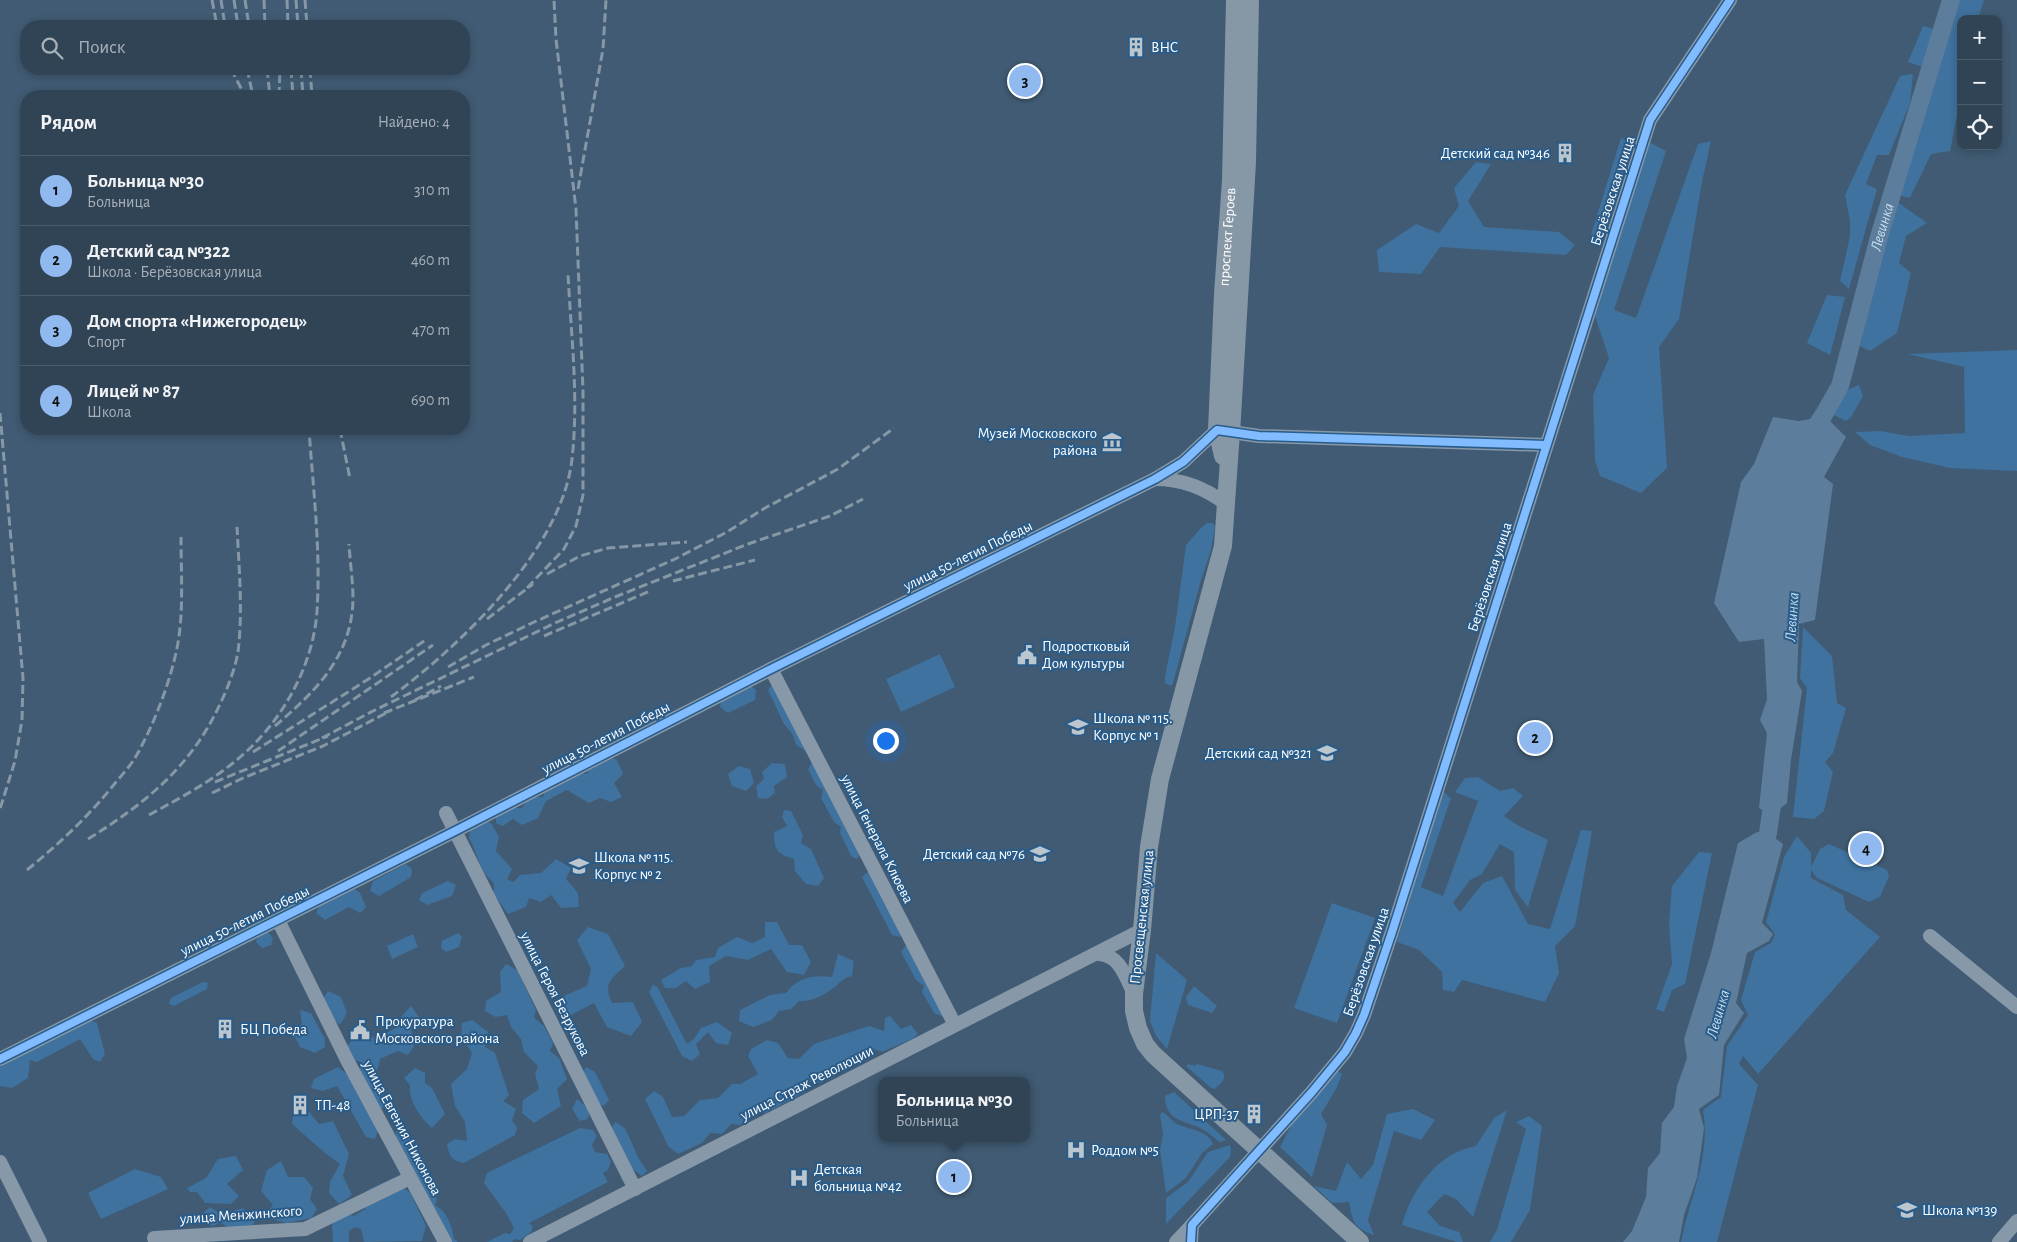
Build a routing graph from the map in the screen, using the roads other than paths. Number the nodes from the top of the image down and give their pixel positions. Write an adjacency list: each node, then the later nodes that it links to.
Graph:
1 (1235, 0): 4 (main road, проспект Героев)
2 (1250, 0): 4 (main road, проспект Героев)
3 (1730, 0): 5 (street, Берёзовская улица)
4 (1224, 431): 5 (street); 6 (street, улица 50-летия Победы); 7 (main road, проспект Героев)
5 (1546, 445): 19 (street, Берёзовская улица)
6 (1155, 479): 7 (street); 8 (street, улица 50-летия Победы)
7 (1226, 504): 12 (main road, Просвещенская улица)
8 (771, 669): 10 (street, улица 50-летия Победы); 17 (street, улица Генерала Клюева)
9 (446, 813): 10 (street, улица Героя Безрукова)
10 (455, 831): 11 (street, улица 50-летия Победы); 22 (street, улица Героя Безрукова)
11 (278, 920): 18 (street, улица 50-летия Победы); 21 (street, улица Евгения Никонова)
12 (1142, 930): 14 (street, улица Страж Революции); 15 (main road, Просвещенская улица)
13 (1930, 936): 16 (street)
14 (1099, 954): 15 (street); 17 (street, улица Страж Революции)
15 (1134, 994): 19 (main road, Просвещенская улица)
16 (2017, 1007)
17 (955, 1025): 22 (street, улица Страж Революции)
18 (0, 1059)
19 (1258, 1150): 24 (street, Берёзовская улица); 31 (main road, Просвещенская улица)
20 (0, 1162): 26 (street)
21 (410, 1178): 25 (street, улица Менжинского); 27 (street, улица Евгения Никонова)
22 (635, 1189): 28 (street, улица Страж Революции)
23 (2017, 1221): 32 (street)
24 (1192, 1225): 29 (street); 30 (street)
25 (154, 1238)
26 (40, 1242)
27 (445, 1242)
28 (530, 1242)
29 (1176, 1242)
30 (1192, 1242)
31 (1360, 1242)
32 (1999, 1242)

